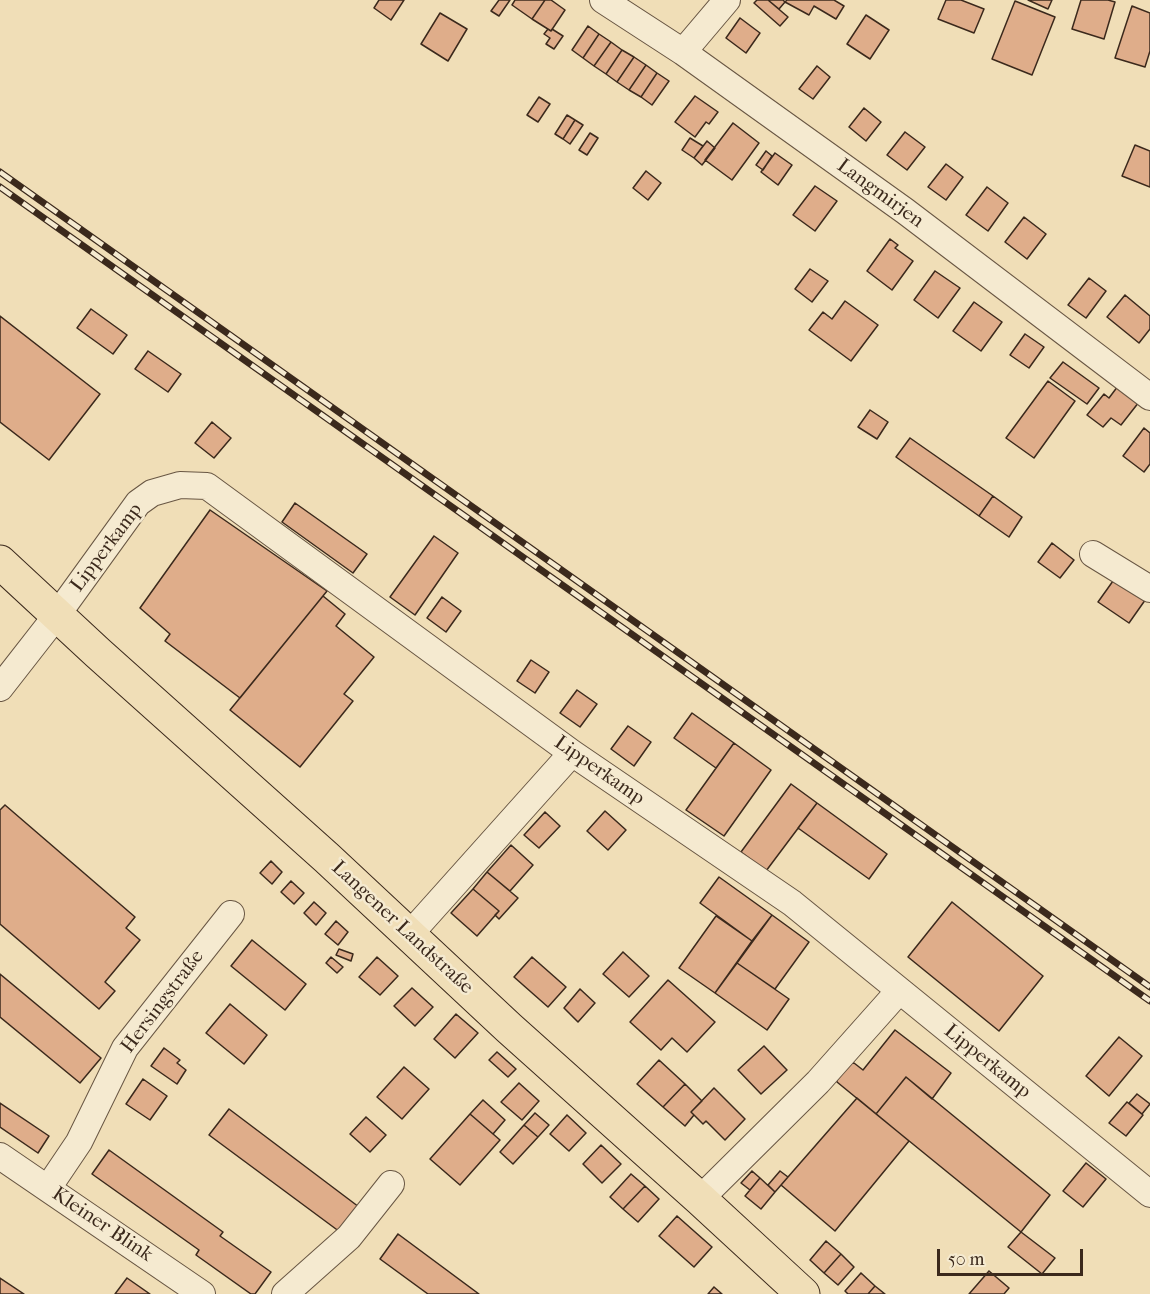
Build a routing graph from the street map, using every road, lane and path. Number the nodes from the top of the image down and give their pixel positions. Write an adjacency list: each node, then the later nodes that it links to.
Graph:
1 (603, 0): 3 (street, Langmirjen)
2 (727, 0): 3 (street)
3 (683, 52): 4 (street, Langmirjen)
4 (1150, 397)
5 (1093, 554): 7 (street)
6 (0, 562): 8 (main road, Langener Landstraße)
7 (1150, 589)
8 (57, 615): 9 (street, Lipperkamp); 10 (street, Lipperkamp); 12 (main road, Langener Landstraße)
9 (0, 688)
10 (572, 753): 12 (street); 13 (street, Lipperkamp)
11 (231, 914): 16 (street, Hersingstraße)
12 (410, 934): 18 (main road, Langener Landstraße)
13 (899, 991): 17 (street, Lipperkamp); 18 (street)
14 (0, 1156): 16 (street, Kleiner Blink)
15 (391, 1184): 20 (street)
16 (48, 1188): 19 (street, Kleiner Blink)
17 (1150, 1194)
18 (700, 1199): 21 (main road, Langener Landstraße)
19 (202, 1294)
20 (285, 1294)
21 (803, 1294)

